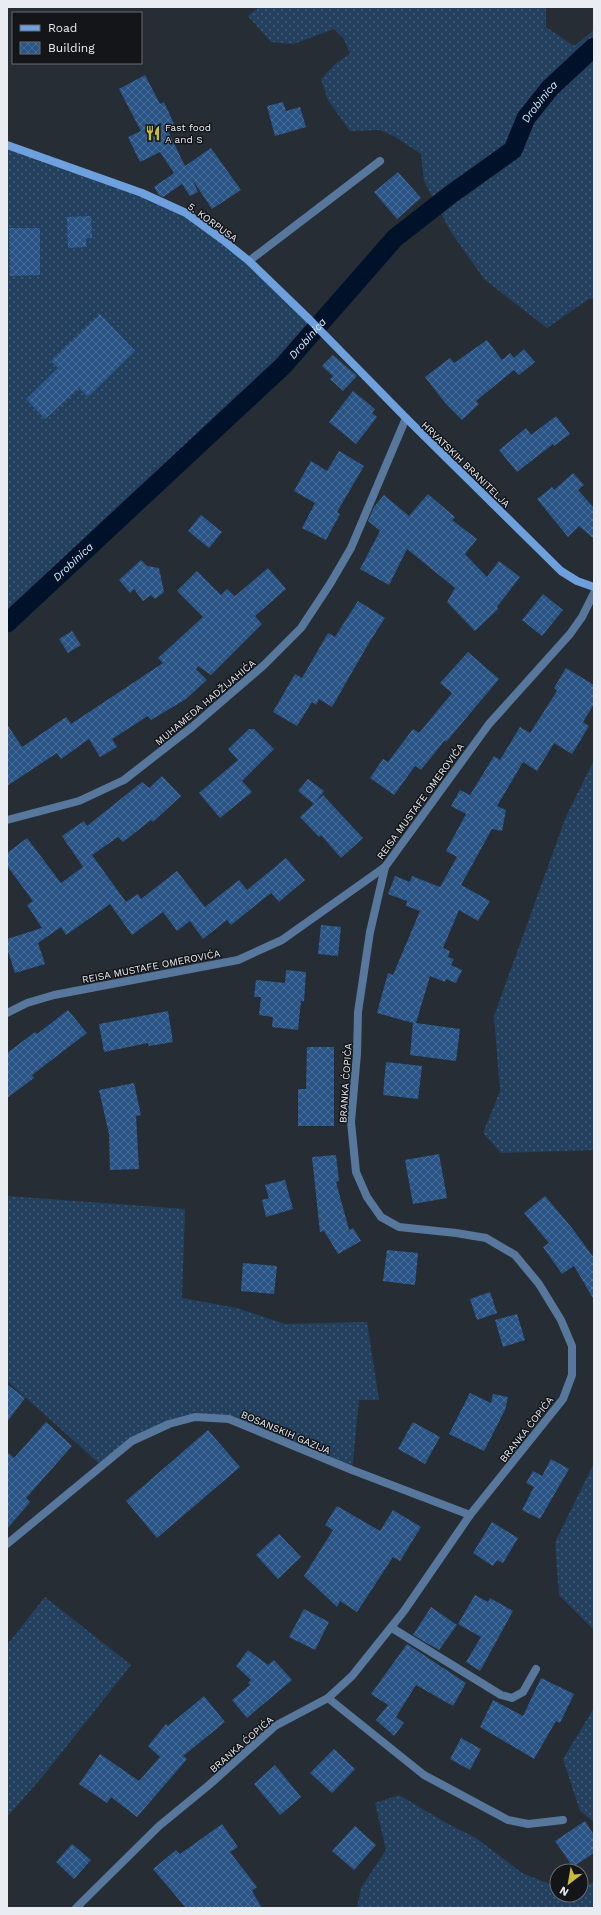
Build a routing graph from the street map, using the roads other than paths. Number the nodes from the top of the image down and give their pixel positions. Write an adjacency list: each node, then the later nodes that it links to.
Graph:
1 (7, 146): 3 (street, 5. KORPUSA)
2 (380, 161): 3 (street)
3 (249, 261): 4 (street, 5. KORPUSA)
4 (334, 343): 5 (street, HRVATSKIH BRANITELJA)
5 (406, 418): 6 (street, HRVATSKIH BRANITELJA); 8 (street, MUHAMEDA HADŽIJAHIĆA)
6 (594, 587)
7 (594, 593): 9 (street, REISA MUSTAFE OMEROVIĆA)
8 (7, 820)
9 (385, 866): 10 (street, REISA MUSTAFE OMEROVIĆA); 11 (street, BRANKA ĆOPIĆA)
10 (7, 1013)
11 (470, 1515): 12 (street, BOSANSKIH GAZIJA); 13 (street, BRANKA ĆOPIĆA)
12 (7, 1544)
13 (392, 1628): 14 (street); 15 (street, BRANKA ĆOPIĆA)
14 (536, 1669)
15 (328, 1698): 16 (street); 17 (street, BRANKA ĆOPIĆA)
16 (563, 1820)
17 (76, 1908)

